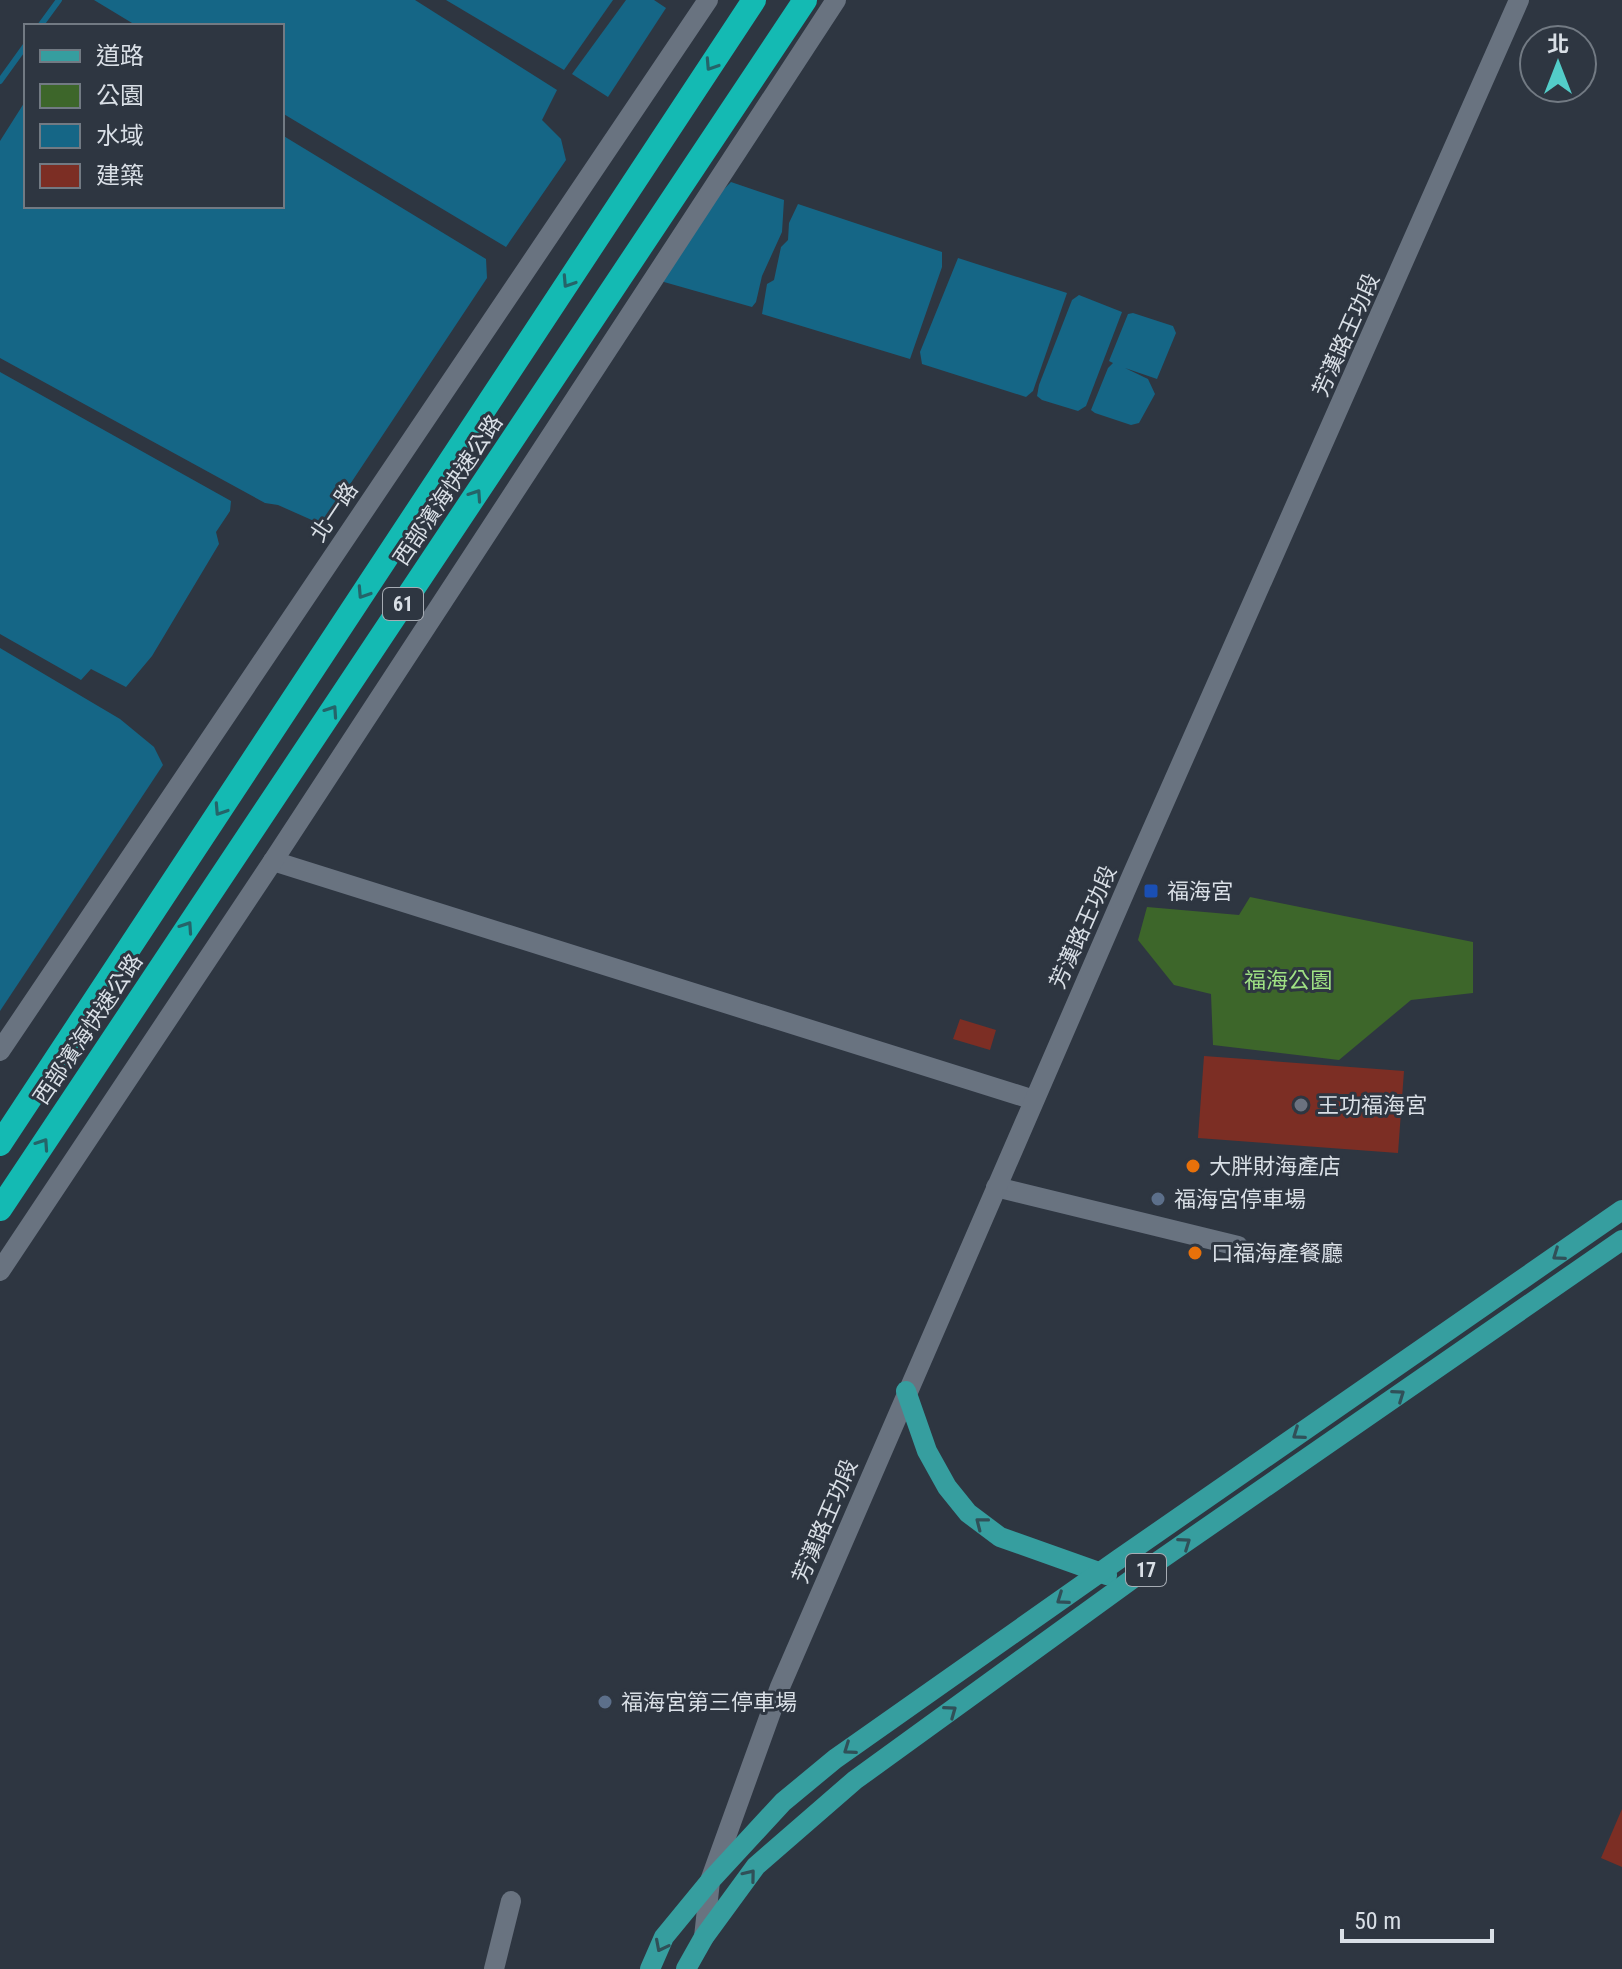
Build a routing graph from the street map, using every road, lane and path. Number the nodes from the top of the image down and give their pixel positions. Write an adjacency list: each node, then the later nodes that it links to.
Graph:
1 (708, 0): 7 (street, 北一路)
2 (754, 0): 9 (highway, 西部濱海快速公路 / 61, one-way to 9)
3 (805, 0): 11 (highway, 西部濱海快速公路 / 61, one-way to 3)
4 (836, 0): 6 (street)
5 (1519, 0): 8 (street, 芳漢路王功段)
6 (273, 861): 8 (street); 15 (street)
7 (0, 1051)
8 (1034, 1100): 10 (street, 芳漢路王功段)
9 (0, 1144)
10 (996, 1187): 14 (street); 16 (street, 芳漢路王功段)
11 (0, 1209)
12 (1622, 1210): 17 (main road, 17, one-way to 17)
13 (1622, 1240): 18 (main road, 17, one-way to 13)
14 (1238, 1246)
15 (0, 1271)
16 (906, 1391): 17 (main road, one-way to 16); 19 (street, 芳漢路王功段)
17 (1098, 1573): 18 (main road); 19 (main road, 17, one-way to 19)
18 (1131, 1580): 21 (main road, 17, one-way to 18)
19 (710, 1881): 21 (street, 芳漢路王功段); 23 (main road, 17, one-way to 23)
20 (511, 1901): 22 (street)
21 (704, 1937): 24 (main road, 17)
22 (494, 1969)
23 (650, 1969)
24 (686, 1969)

